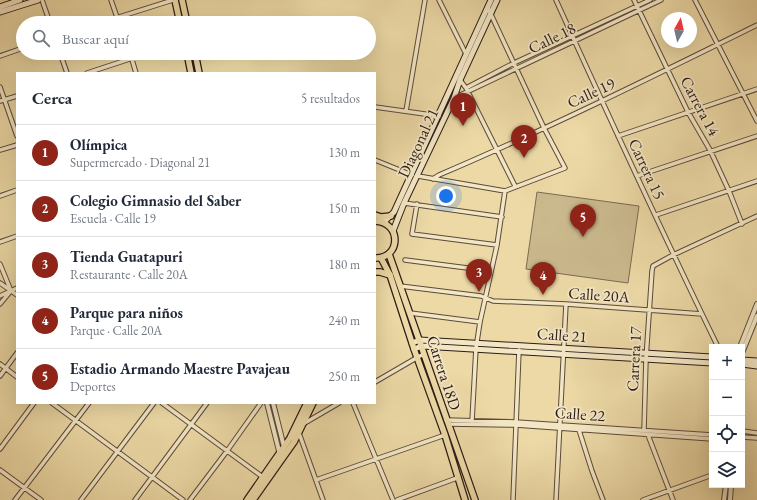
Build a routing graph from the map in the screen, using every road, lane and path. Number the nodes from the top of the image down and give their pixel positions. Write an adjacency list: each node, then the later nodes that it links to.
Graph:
1 (20, 0): 15 (main road)
2 (38, 0): 20 (main road)
3 (42, 0): 21 (street)
4 (111, 0): 22 (street)
5 (174, 0): 23 (street); 24 (main road)
6 (182, 0): 25 (main road)
7 (425, 0): 56 (street)
8 (439, 0): 31 (street)
9 (502, 0): 16 (street)
10 (556, 0): 27 (street, Carrera 15)
11 (634, 0): 17 (street, Carrera 14)
12 (650, 0): 17 (street, Calle 18)
13 (661, 0): 19 (street, Calle 18)
14 (695, 0): 29 (street)
15 (10, 2): 18 (main road)
16 (492, 5): 31 (main road, Diagonal 21); 38 (street); 46 (main road, Diagonal 21)
17 (637, 6): 19 (street, Carrera 14); 27 (street, Calle 18)
18 (0, 7)
19 (640, 10): 28 (street, Calle 18); 40 (street, Carrera 14)
20 (0, 12)
21 (48, 16)
22 (116, 16)
23 (123, 16)
24 (178, 16)
25 (185, 16)
26 (757, 25): 29 (street, Calle 19)
27 (572, 36): 28 (street, Carrera 15); 38 (street, Calle 18)
28 (575, 40): 39 (street, Calle 18); 54 (street, Carrera 15)
29 (718, 44): 40 (street, Calle 19); 50 (street)
30 (16, 50): 32 (street)
31 (466, 54): 58 (main road, Diagonal 21)
32 (0, 56)
33 (62, 60): 41 (street)
34 (129, 60): 42 (street)
35 (132, 60): 43 (street)
36 (188, 60): 44 (main road)
37 (196, 60): 45 (main road)
38 (514, 63): 39 (street); 49 (street, Calle 18)
39 (516, 69): 49 (street, Calle 18); 60 (street)
40 (668, 69): 54 (street, Calle 19); 57 (street, Carrera 14)
41 (66, 72)
42 (90, 72)
43 (136, 72)
44 (191, 72)
45 (199, 72)
46 (460, 80): 49 (street); 52 (main road, Diagonal 21)
47 (0, 87): 53 (street)
48 (757, 89): 50 (street)
49 (467, 90): 52 (street, Calle 18); 66 (street)
50 (744, 94): 57 (street); 59 (street)
51 (16, 96): 53 (street)
52 (454, 98): 69 (main road, Diagonal 21)
53 (2, 101): 61 (street)
54 (602, 102): 60 (street, Calle 19); 62 (street, Carrera 15)
55 (376, 107): 56 (street)
56 (406, 111): 58 (street)
57 (688, 112): 62 (street); 67 (street, Carrera 14)
58 (439, 116): 69 (main road, Diagonal 21)
59 (757, 120)
60 (544, 128): 66 (street, Calle 19); 73 (street)
61 (16, 134)
62 (618, 136): 70 (street, Carrera 15)
63 (757, 136): 67 (street)
64 (16, 145): 65 (street)
65 (0, 150)
66 (497, 150): 71 (street, Calle 19); 73 (street)
67 (710, 150): 70 (street); 75 (street, Carrera 14)
68 (376, 160): 69 (street)
69 (415, 176): 71 (street); 78 (main road, Diagonal 21); 81 (main road, Diagonal 21)
70 (637, 176): 80 (street, Carrera 15)
71 (433, 180): 76 (street)
72 (757, 181): 75 (street)
73 (515, 186): 76 (street)
74 (16, 190): 77 (street)
75 (729, 190): 80 (street); 85 (street, Carrera 14)
76 (505, 191): 82 (street)
77 (0, 196)
78 (404, 203): 79 (street); 86 (main road, Diagonal 21)
79 (417, 204): 82 (street); 89 (street)
80 (656, 215): 91 (street, Carrera 15)
81 (392, 216): 84 (main road)
82 (502, 216): 89 (street)
83 (757, 216): 85 (street)
84 (376, 219): 86 (main road)
85 (742, 224): 91 (street)
86 (393, 231): 90 (main road)
87 (16, 236): 88 (street)
88 (0, 242)
89 (497, 245): 96 (street)
90 (389, 254): 92 (main road); 99 (main road, Carrera 18D)
91 (673, 255): 108 (street, Carrera 17); 110 (street, Carrera 15)
92 (378, 258): 97 (main road, Carrera 18D)
93 (405, 260): 96 (street)
94 (0, 264): 101 (street)
95 (376, 272): 97 (main road)
96 (491, 272): 104 (street)
97 (390, 275): 114 (main road, Carrera 18D)
98 (0, 283): 101 (street)
99 (400, 286): 104 (street, Calle 20A); 109 (main road, Carrera 18D)
100 (16, 288): 101 (street)
101 (11, 291): 102 (street); 103 (street); 105 (street)
102 (16, 294)
103 (0, 296)
104 (485, 298): 106 (street, Calle 20A); 112 (street)
105 (0, 304)
106 (566, 304): 108 (street, Calle 20A); 121 (street)
107 (757, 304): 116 (street)
108 (649, 310): 110 (street, Calle 20A); 124 (street, Carrera 17)
109 (410, 313): 112 (street); 113 (main road, Carrera 18D)
110 (702, 314): 115 (street, Carrera 15)
111 (757, 316): 120 (street)
112 (480, 322): 119 (street)
113 (420, 340): 114 (main road, Calle 21); 118 (main road, Carrera 18D); 119 (main road, Calle 21)
114 (412, 342): 122 (main road, Carrera 18D)
115 (717, 344)
116 (741, 344)
117 (519, 345): 119 (main road, Calle 21); 121 (main road, Calle 21); 123 (street)
118 (422, 346): 119 (main road, Calle 21); 122 (main road, Calle 21); 126 (main road, Carrera 18D)
119 (476, 346): 123 (main road, Calle 21); 157 (street)
120 (745, 346)
121 (564, 348): 124 (main road, Calle 21); 127 (street)
122 (414, 349): 128 (main road, Carrera 18D)
123 (519, 351): 127 (main road, Calle 21); 161 (street)
124 (646, 353): 129 (main road, Calle 21); 130 (street, Carrera 17)
125 (16, 354): 137 (street)
126 (425, 354): 128 (street); 158 (main road, Carrera 18D)
127 (564, 355): 130 (main road, Calle 21); 162 (street)
128 (418, 356): 140 (street); 168 (main road, Carrera 18D)
129 (709, 358)
130 (646, 359): 133 (main road, Calle 21); 164 (street, Carrera 17)
131 (745, 360): 132 (main road)
132 (757, 361)
133 (709, 363)
134 (0, 364): 137 (street)
135 (745, 364): 136 (main road)
136 (757, 366)
137 (6, 368): 138 (street); 139 (street)
138 (0, 376)
139 (16, 376)
140 (376, 381)
141 (33, 404): 175 (street)
142 (53, 404): 156 (street)
143 (88, 404): 156 (street)
144 (153, 404): 177 (street)
145 (163, 404): 159 (street)
146 (206, 404): 159 (street)
147 (260, 404): 176 (street)
148 (266, 404): 178 (street)
149 (273, 404): 174 (street)
150 (307, 404): 165 (main road)
151 (312, 404): 154 (main road)
152 (337, 404): 155 (street)
153 (353, 404): 179 (street)
154 (308, 413): 155 (main road); 160 (main road)
155 (314, 418): 160 (street)
156 (76, 421): 177 (street); 186 (street)
157 (472, 421): 158 (street, Calle 22); 161 (street, Calle 22)
158 (447, 422): 161 (street, Calle 22); 202 (main road, Carrera 18D)
159 (190, 424): 176 (street); 182 (street)
160 (304, 424): 165 (main road)
161 (516, 424): 162 (street, Calle 22); 203 (street)
162 (559, 427): 163 (street, Calle 22); 164 (street, Calle 22); 204 (street)
163 (579, 430): 169 (street, Calle 22); 205 (street)
164 (644, 430): 170 (street, Calle 22)
165 (297, 431): 174 (main road); 178 (main road); 185 (street)
166 (745, 431): 167 (street)
167 (757, 432)
168 (445, 435): 179 (street); 184 (main road, Carrera 18D)
169 (648, 435): 173 (street, Calle 22); 189 (street)
170 (709, 435)
171 (745, 437): 172 (street)
172 (757, 438)
173 (709, 440)
174 (284, 447): 178 (main road)
175 (0, 449)
176 (227, 451): 183 (street); 196 (street)
177 (118, 452): 182 (street); 193 (street)
178 (282, 456): 183 (main road); 190 (main road)
179 (377, 458): 185 (street); 199 (street)
180 (0, 470): 186 (street)
181 (709, 476): 189 (street)
182 (152, 477): 194 (street); 195 (street)
183 (264, 478): 197 (main road)
184 (457, 478): 200 (street); 201 (main road, Carrera 18D)
185 (316, 480): 198 (street)
186 (24, 487): 191 (street); 192 (street)
187 (726, 488): 208 (street)
188 (731, 488): 209 (street)
189 (670, 490): 206 (street); 207 (street)
190 (254, 499)
191 (15, 500)
192 (41, 500)
193 (81, 500)
194 (135, 500)
195 (183, 500)
196 (190, 500)
197 (247, 500)
198 (323, 500)
199 (393, 500)
200 (397, 500)
201 (465, 500)
202 (475, 500)
203 (513, 500)
204 (556, 500)
205 (603, 500)
206 (643, 500)
207 (673, 500)
208 (724, 500)
209 (730, 500)

